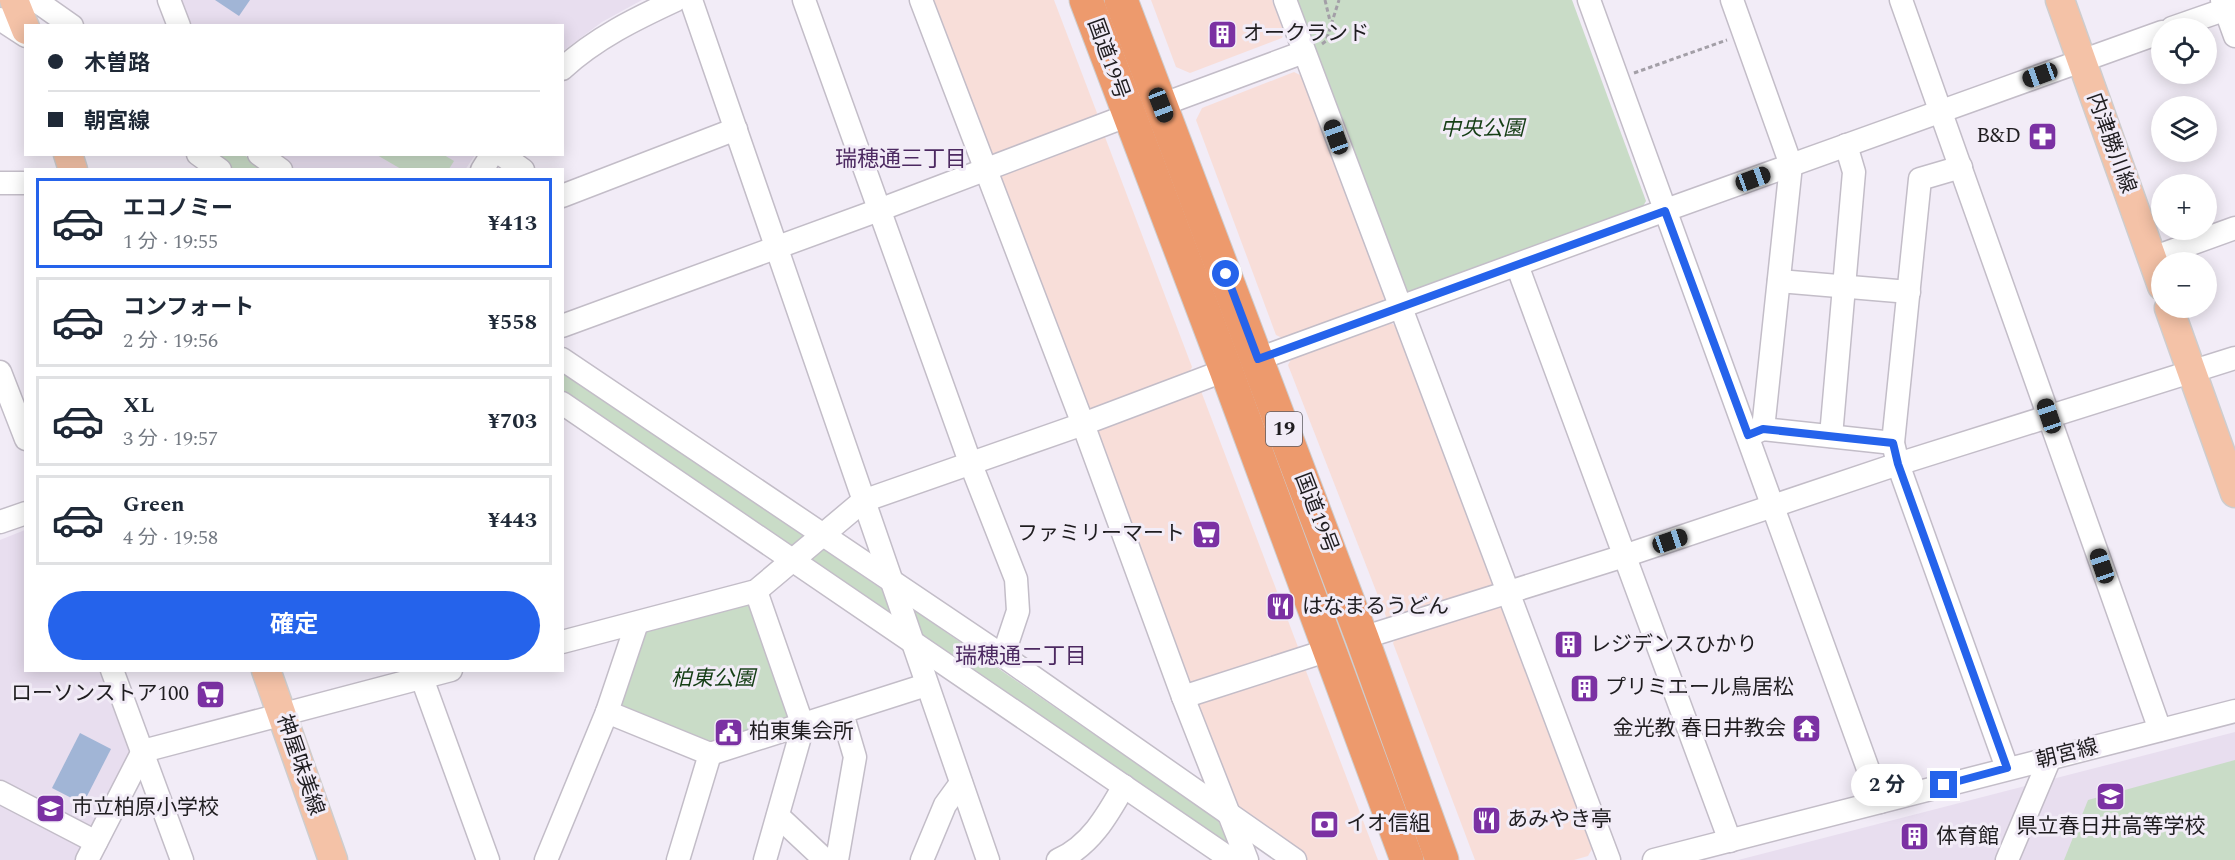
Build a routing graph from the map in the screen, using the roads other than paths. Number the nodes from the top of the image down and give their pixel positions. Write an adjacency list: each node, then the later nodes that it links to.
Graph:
1 (14, 0): 20 (main road)
2 (34, 0): 18 (street)
3 (169, 0): 19 (street)
4 (676, 0): 26 (street)
5 (691, 0): 30 (street)
6 (804, 0): 44 (street)
7 (921, 0): 40 (street)
8 (1086, 0): 29 (highway, 国道19号 / 19)
9 (1121, 0): 27 (highway, 国道19号 / 19)
10 (1285, 0): 24 (street)
11 (1589, 0): 45 (street)
12 (1732, 0): 35 (street)
13 (1901, 0): 28 (street)
14 (2060, 0): 25 (main road, 内津勝川線)
15 (2228, 5): 16 (street); 23 (street)
16 (2196, 18)
17 (0, 19): 21 (street)
18 (69, 24)
19 (178, 24)
20 (24, 25)
21 (24, 35)
22 (2151, 36): 25 (street)
23 (2235, 36)
24 (1304, 52): 27 (street); 54 (street)
25 (2081, 60): 28 (street); 49 (main road, 内津勝川線)
26 (564, 67)
27 (1161, 105): 58 (highway, 国道19号 / 19)
28 (1940, 111): 31 (street); 36 (street)
29 (1129, 115): 40 (street); 60 (highway, 国道19号 / 19)
30 (736, 129): 43 (street); 47 (street)
31 (1846, 145): 35 (street); 52 (street)
32 (201, 156): 37 (street)
33 (262, 156): 38 (street)
34 (504, 156): 39 (street)
35 (1791, 165): 45 (street); 51 (street)
36 (1961, 167): 53 (street); 64 (street)
37 (217, 168)
38 (278, 168)
39 (520, 168)
40 (986, 168): 44 (street); 65 (street)
41 (0, 183): 42 (street)
42 (24, 183)
43 (564, 195)
44 (879, 210): 47 (street); 70 (street)
45 (1665, 211): 50 (street); 66 (street)
46 (2235, 228): 48 (street)
47 (777, 246): 56 (street); 72 (street)
48 (2169, 252)
49 (2151, 255)
50 (1517, 264): 54 (street); 77 (street)
51 (1779, 281): 52 (street); 66 (street)
52 (1845, 287): 53 (street); 68 (street)
53 (1909, 292): 69 (street)
54 (1400, 308): 58 (street); 81 (street)
55 (2173, 318): 61 (main road)
56 (564, 325)
57 (2235, 358): 61 (street)
58 (1258, 359): 83 (highway, 国道19号 / 19)
59 (564, 360): 76 (street)
60 (1226, 370): 65 (street); 86 (highway, 国道19号 / 19)
61 (2192, 370): 64 (street); 71 (main road)
62 (0, 372): 67 (street)
63 (564, 404): 78 (street)
64 (2049, 416): 69 (street); 99 (street)
65 (1083, 424): 70 (street); 93 (street)
66 (1755, 432): 68 (street); 73 (street)
67 (24, 434)
68 (1831, 436): 69 (street)
69 (1895, 453): 73 (street); 103 (street)
70 (970, 462): 72 (street); 87 (street)
71 (2235, 493)
72 (863, 501): 76 (street); 79 (street)
73 (1773, 506): 77 (street); 107 (street)
74 (24, 514): 75 (street)
75 (0, 522)
76 (823, 535): 78 (street); 79 (street)
77 (1624, 556): 81 (street); 110 (street)
78 (793, 560): 80 (street); 85 (street)
79 (891, 581): 85 (street); 87 (street)
80 (756, 591): 82 (street); 98 (street)
81 (1507, 592): 83 (street); 128 (street)
82 (637, 623): 84 (street); 95 (street)
83 (1362, 638): 127 (highway, 国道19号 / 19)
84 (564, 641)
85 (912, 641): 92 (street); 105 (street)
86 (1329, 650): 93 (street); 126 (highway, 国道19号 / 19)
87 (1003, 656): 108 (street)
88 (113, 672): 100 (street)
89 (267, 672): 97 (main road, 神屋味美線)
90 (436, 672): 91 (street)
91 (421, 674): 97 (street); 114 (street)
92 (926, 685): 96 (street); 104 (street)
93 (1183, 697): 108 (street)
94 (2235, 711): 99 (street, 朝宮線)
95 (608, 712): 101 (street); 115 (street)
96 (843, 713): 98 (street); 119 (street)
97 (283, 714): 100 (street); 113 (main road, 神屋味美線)
98 (803, 726): 101 (street); 109 (street)
99 (2160, 730): 102 (street, 朝宮線)
100 (142, 752): 111 (street); 112 (street)
101 (710, 754): 116 (street)
102 (2050, 758): 103 (street, 朝宮線); 130 (street)
103 (2007, 768): 107 (street, 朝宮線)
104 (961, 783): 120 (street); 121 (street)
105 (1124, 786): 122 (street); 123 (street)
106 (0, 792): 111 (street)
107 (1880, 802): 110 (street, 朝宮線)
108 (1230, 815): 124 (street); 125 (street)
109 (778, 816): 117 (street); 118 (street)
110 (1730, 840): 129 (street, 朝宮線)
111 (92, 851)
112 (182, 860)
113 (333, 860)
114 (488, 860)
115 (546, 860)
116 (678, 860)
117 (765, 860)
118 (825, 860)
119 (837, 860)
120 (922, 860)
121 (988, 860)
122 (1058, 860)
123 (1232, 860)
124 (1247, 860)
125 (1295, 860)
126 (1407, 860)
127 (1442, 860)
128 (1609, 860)
129 (1654, 860)
130 (2007, 860)

